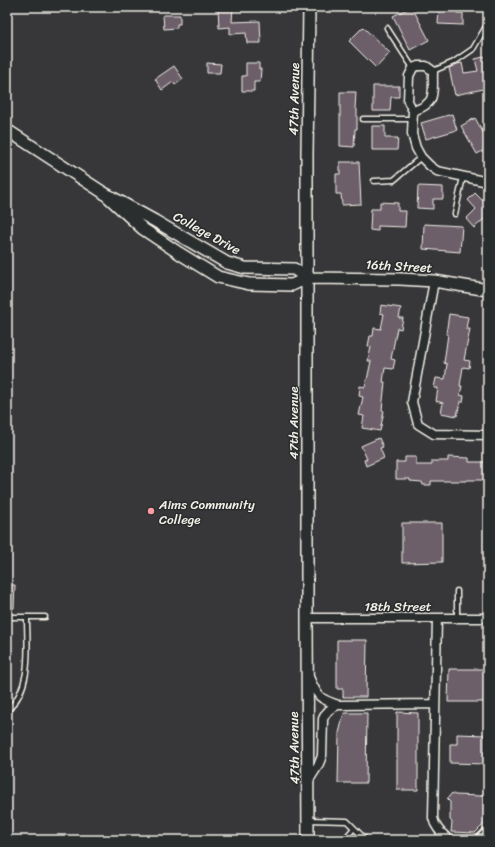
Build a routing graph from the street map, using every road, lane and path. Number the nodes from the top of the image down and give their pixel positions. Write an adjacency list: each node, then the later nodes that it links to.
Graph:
1 (309, 7): 15 (main road, 47th Avenue)
2 (488, 23): 5 (lane)
3 (387, 28): 4 (lane)
4 (413, 68): 5 (street); 6 (street)
5 (433, 71): 6 (street)
6 (413, 115): 7 (lane); 9 (street)
7 (363, 119)
8 (7, 130): 13 (main road, College Drive)
9 (421, 157): 10 (street); 11 (lane)
10 (463, 177): 12 (street); 14 (lane)
11 (374, 181)
12 (488, 182)
13 (104, 193): 15 (main road, College Drive); 15 (main road, College Drive)
14 (455, 214)
15 (307, 278): 16 (main road, 16th Street); 23 (main road, 47th Avenue)
16 (434, 282): 17 (main road, 16th Street); 18 (street)
17 (488, 290)
18 (488, 435)
19 (457, 591): 25 (lane)
20 (7, 617): 21 (lane)
21 (27, 617): 22 (lane); 30 (lane)
22 (45, 617)
23 (307, 618): 24 (street, 18th Street); 27 (main road, 47th Avenue)
24 (436, 618): 25 (street, 18th Street); 29 (street)
25 (457, 618): 26 (street, 18th Street)
26 (488, 618)
27 (307, 674): 28 (street); 31 (main road, 47th Avenue)
28 (338, 704): 29 (street); 31 (street)
29 (435, 704): 38 (street)
30 (7, 711)
31 (308, 780): 32 (main road, 47th Avenue)
32 (308, 820): 33 (lane); 35 (main road, 47th Avenue)
33 (354, 828): 36 (lane); 37 (lane)
34 (488, 831): 39 (street)
35 (307, 838)
36 (346, 839)
37 (366, 840)
38 (449, 840)
39 (479, 840)

